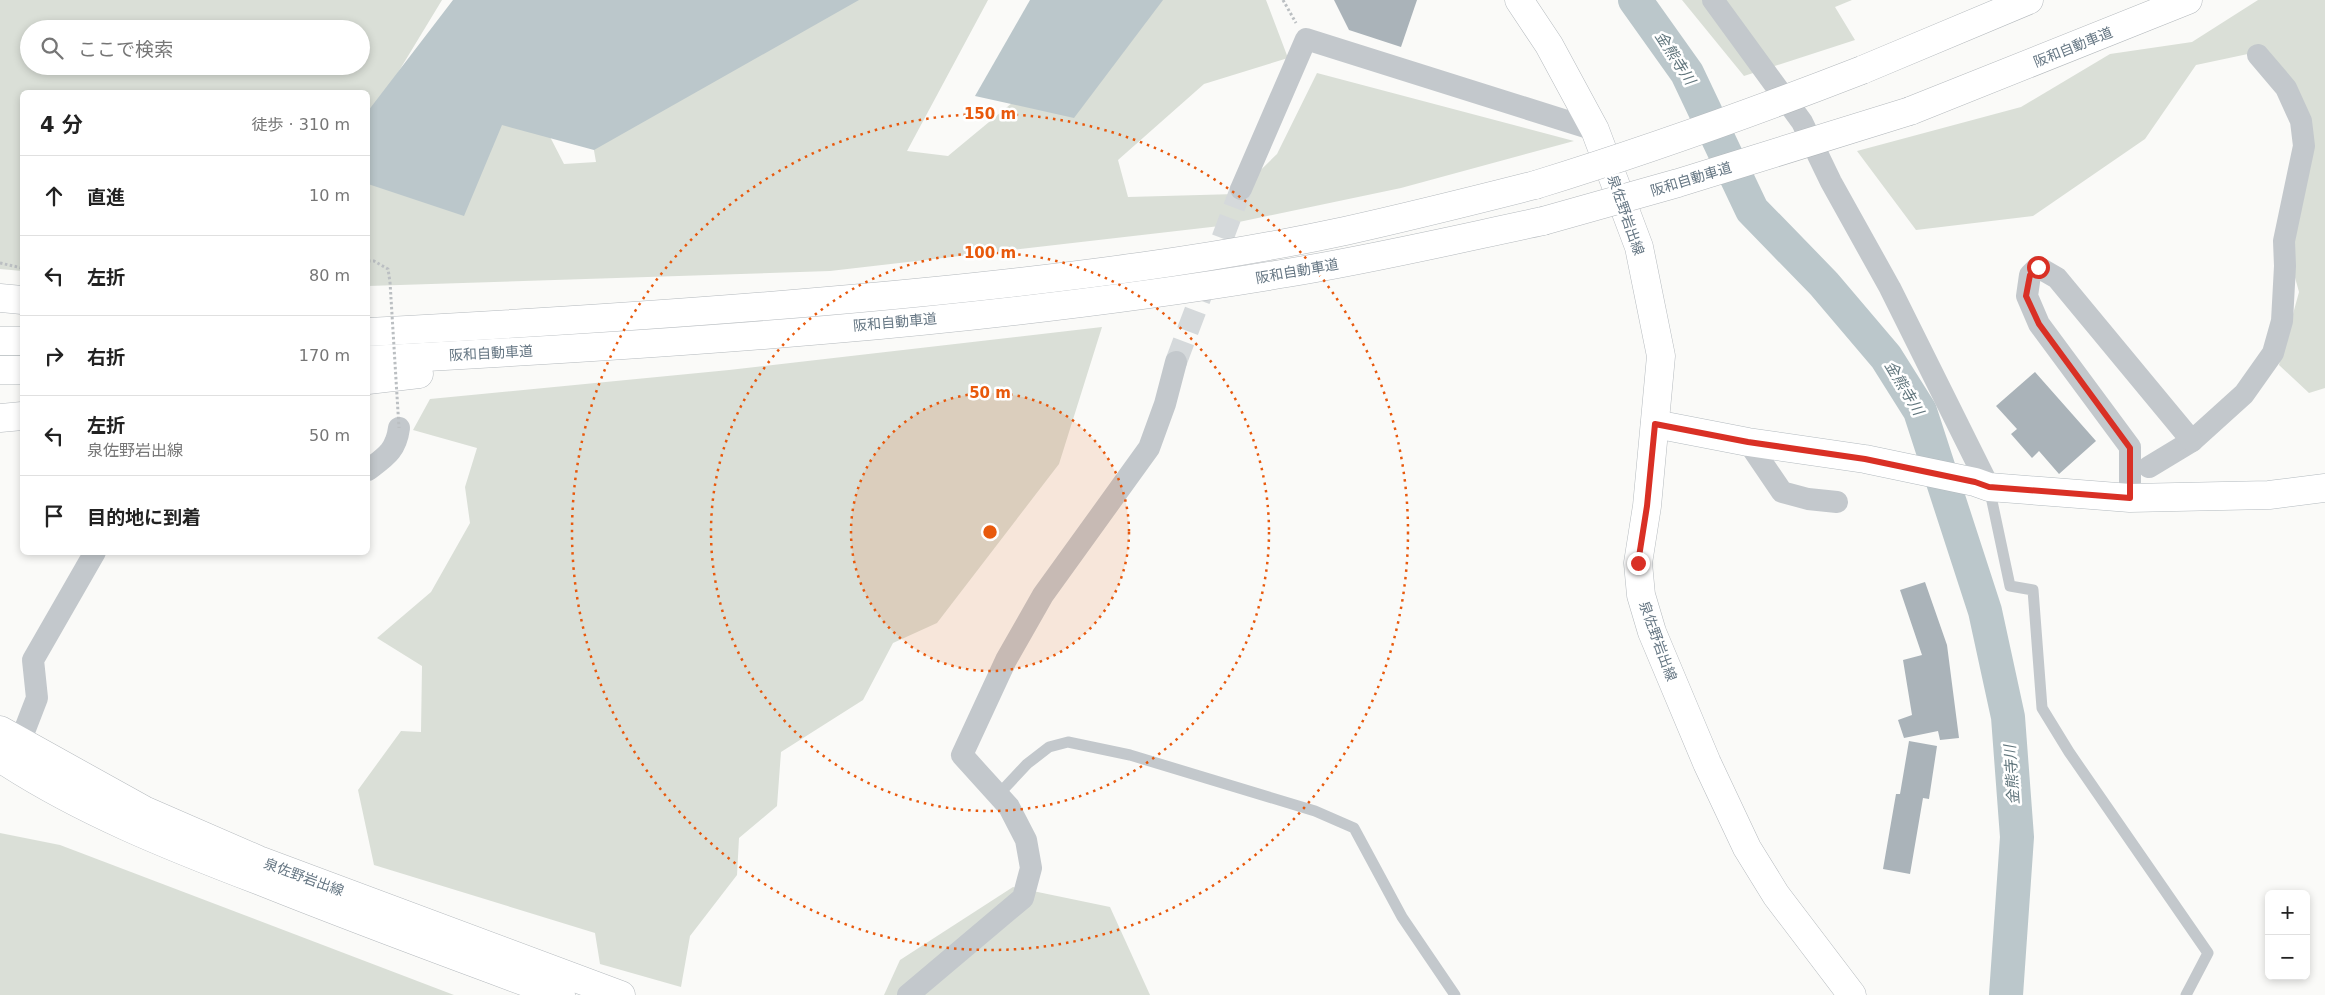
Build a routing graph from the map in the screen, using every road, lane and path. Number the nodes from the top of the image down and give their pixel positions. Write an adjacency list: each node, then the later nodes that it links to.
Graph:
1 (1283, 0): 6 (path)
2 (1519, 0): 8 (main road, 泉佐野岩出線)
3 (1713, 0): 34 (street)
4 (2029, 0): 15 (main road, 阪和自動車道, bridge)
5 (2188, 0): 20 (main road, 阪和自動車道, bridge)
6 (1306, 39): 8 (street); 9 (street)
7 (2258, 55): 30 (street)
8 (1595, 130): 28 (main road, 泉佐野岩出線)
9 (1240, 189)
10 (370, 261): 29 (path, bridge)
11 (0, 263): 12 (path)
12 (20, 268)
13 (0, 298): 14 (main road)
14 (20, 300)
15 (737, 309): 16 (main road); 17 (main road, 阪和自動車道)
16 (370, 317)
17 (370, 332)
18 (0, 341): 19 (main road)
19 (20, 341)
20 (636, 345): 21 (main road, 阪和自動車道); 25 (main road)
21 (370, 360)
22 (1176, 362): 40 (street)
23 (0, 370): 24 (main road)
24 (20, 370)
25 (370, 380)
26 (20, 416): 27 (main road)
27 (0, 418)
28 (1655, 424): 31 (main road); 45 (main road, 泉佐野岩出線)
29 (399, 428): 33 (street)
30 (2192, 441): 32 (street); 36 (street)
31 (1748, 442): 34 (main road); 37 (street)
32 (2149, 467)
33 (370, 468)
34 (1982, 484): 36 (main road); 46 (lane)
35 (2325, 488): 36 (main road)
36 (2130, 498)
37 (1837, 502)
38 (93, 555): 39 (street)
39 (6, 744): 41 (main road, 泉佐野岩出線); 42 (main road, 泉佐野岩出線)
40 (998, 795): 43 (street); 44 (lane)
41 (561, 995)
42 (621, 995)
43 (908, 995)
44 (1455, 995)
45 (1852, 995)
46 (2186, 995)

